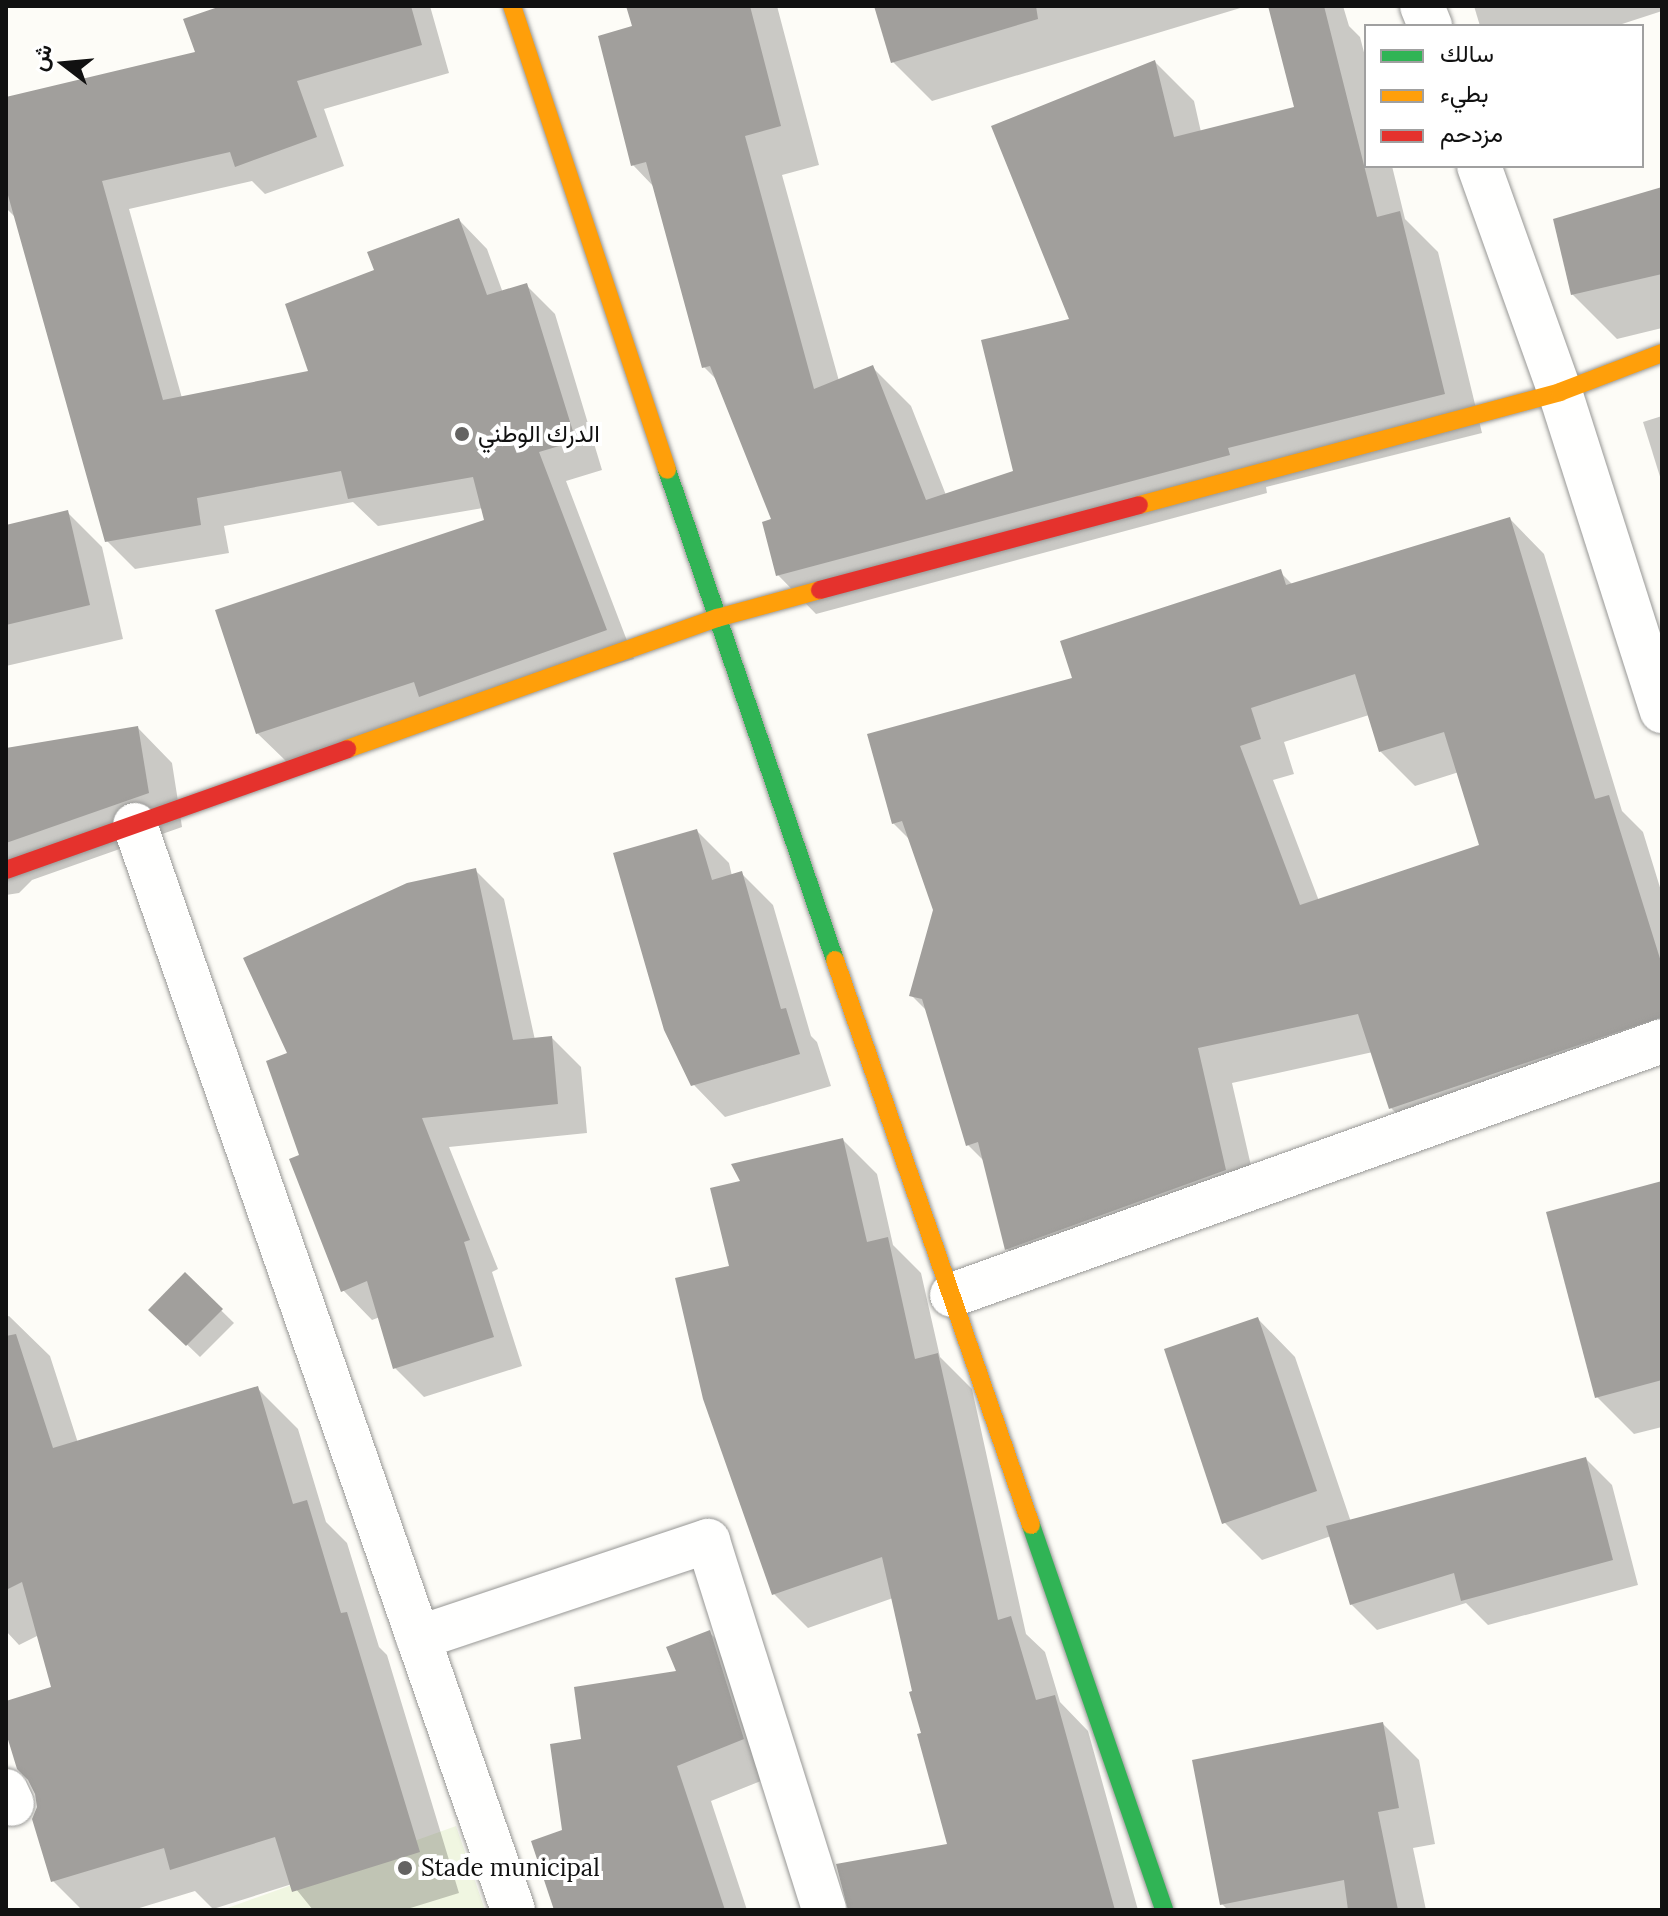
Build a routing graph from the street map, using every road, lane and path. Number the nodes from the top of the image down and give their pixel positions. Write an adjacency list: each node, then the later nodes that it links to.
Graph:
1 (512, 6): 5 (main road)
2 (1480, 168): 4 (street)
3 (1662, 353): 4 (main road)
4 (1560, 392): 5 (main road); 6 (street)
5 (717, 618): 7 (main road); 10 (main road)
6 (1662, 711)
7 (135, 825): 8 (main road); 11 (street)
8 (6, 870)
9 (1662, 1041): 10 (street)
10 (952, 1295): 14 (main road)
11 (418, 1638): 12 (street); 13 (street)
12 (513, 1910)
13 (824, 1910)
14 (1164, 1910)

